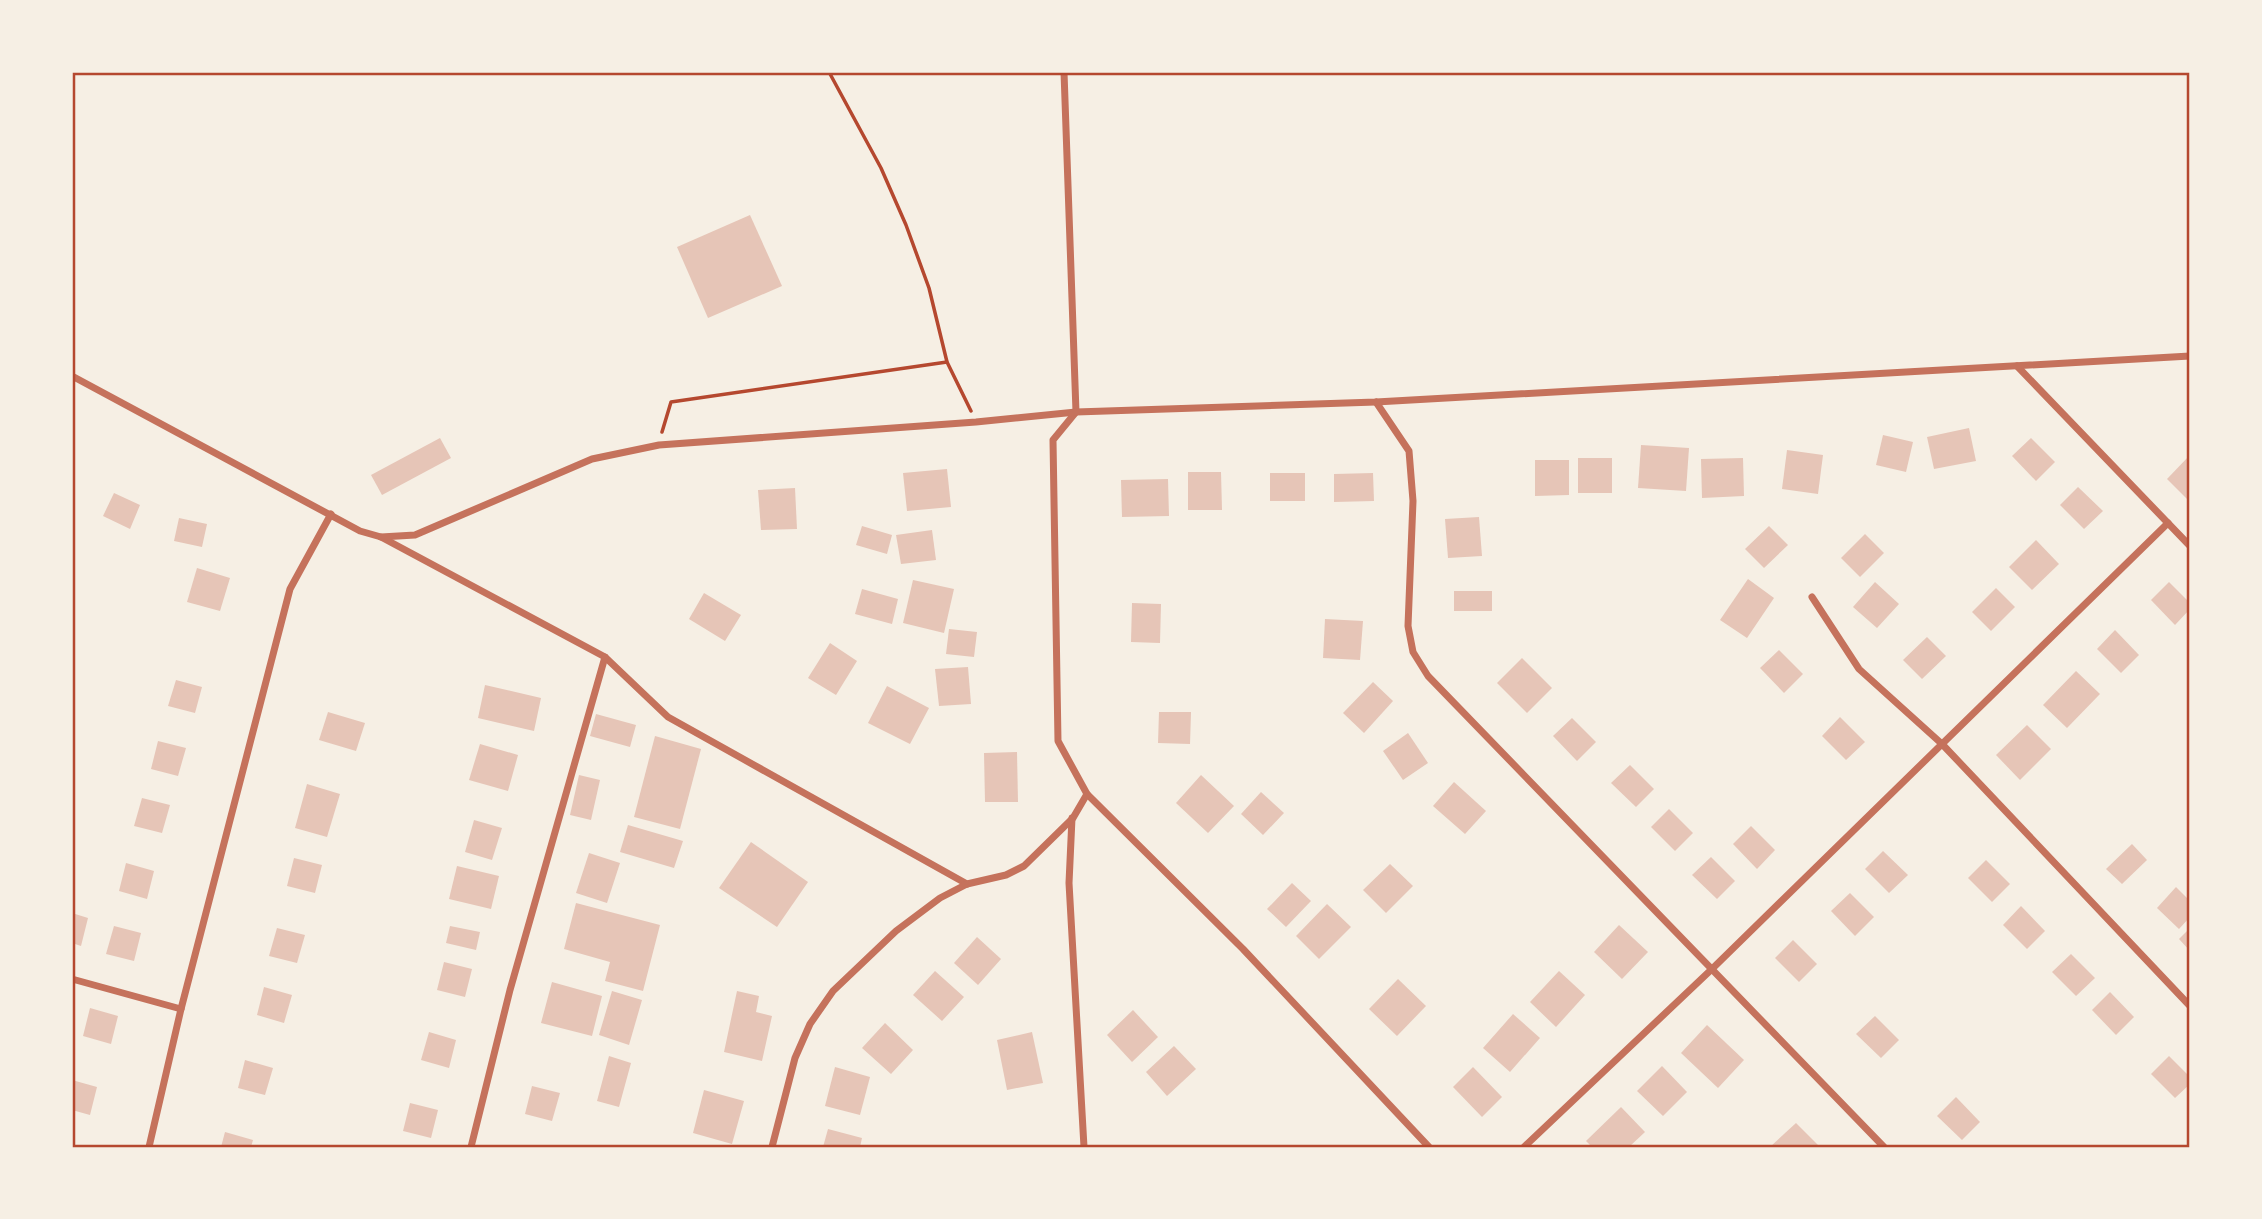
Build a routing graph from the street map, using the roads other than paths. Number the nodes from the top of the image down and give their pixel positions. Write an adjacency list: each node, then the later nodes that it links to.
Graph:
1 (1064, 72): 6 (street)
2 (2190, 356): 3 (street)
3 (2017, 366): 5 (street); 8 (street)
4 (72, 376): 7 (street)
5 (1376, 402): 6 (street); 17 (street)
6 (1076, 412): 9 (street); 14 (street)
7 (331, 514): 9 (street); 20 (street)
8 (2168, 523): 10 (street); 13 (street)
9 (381, 537): 12 (street)
10 (2190, 546)
11 (1812, 597): 13 (street)
12 (605, 657): 16 (street); 22 (street)
13 (1942, 744): 17 (street); 19 (street)
14 (1087, 794): 15 (street); 25 (street)
15 (1073, 818): 16 (street); 24 (street)
16 (967, 884): 23 (street)
17 (1713, 968): 26 (street); 27 (street)
18 (72, 979): 20 (street)
19 (2190, 1006)
20 (181, 1009): 21 (street)
21 (149, 1147)
22 (471, 1147)
23 (772, 1147)
24 (1084, 1147)
25 (1429, 1147)
26 (1524, 1147)
27 (1884, 1147)

